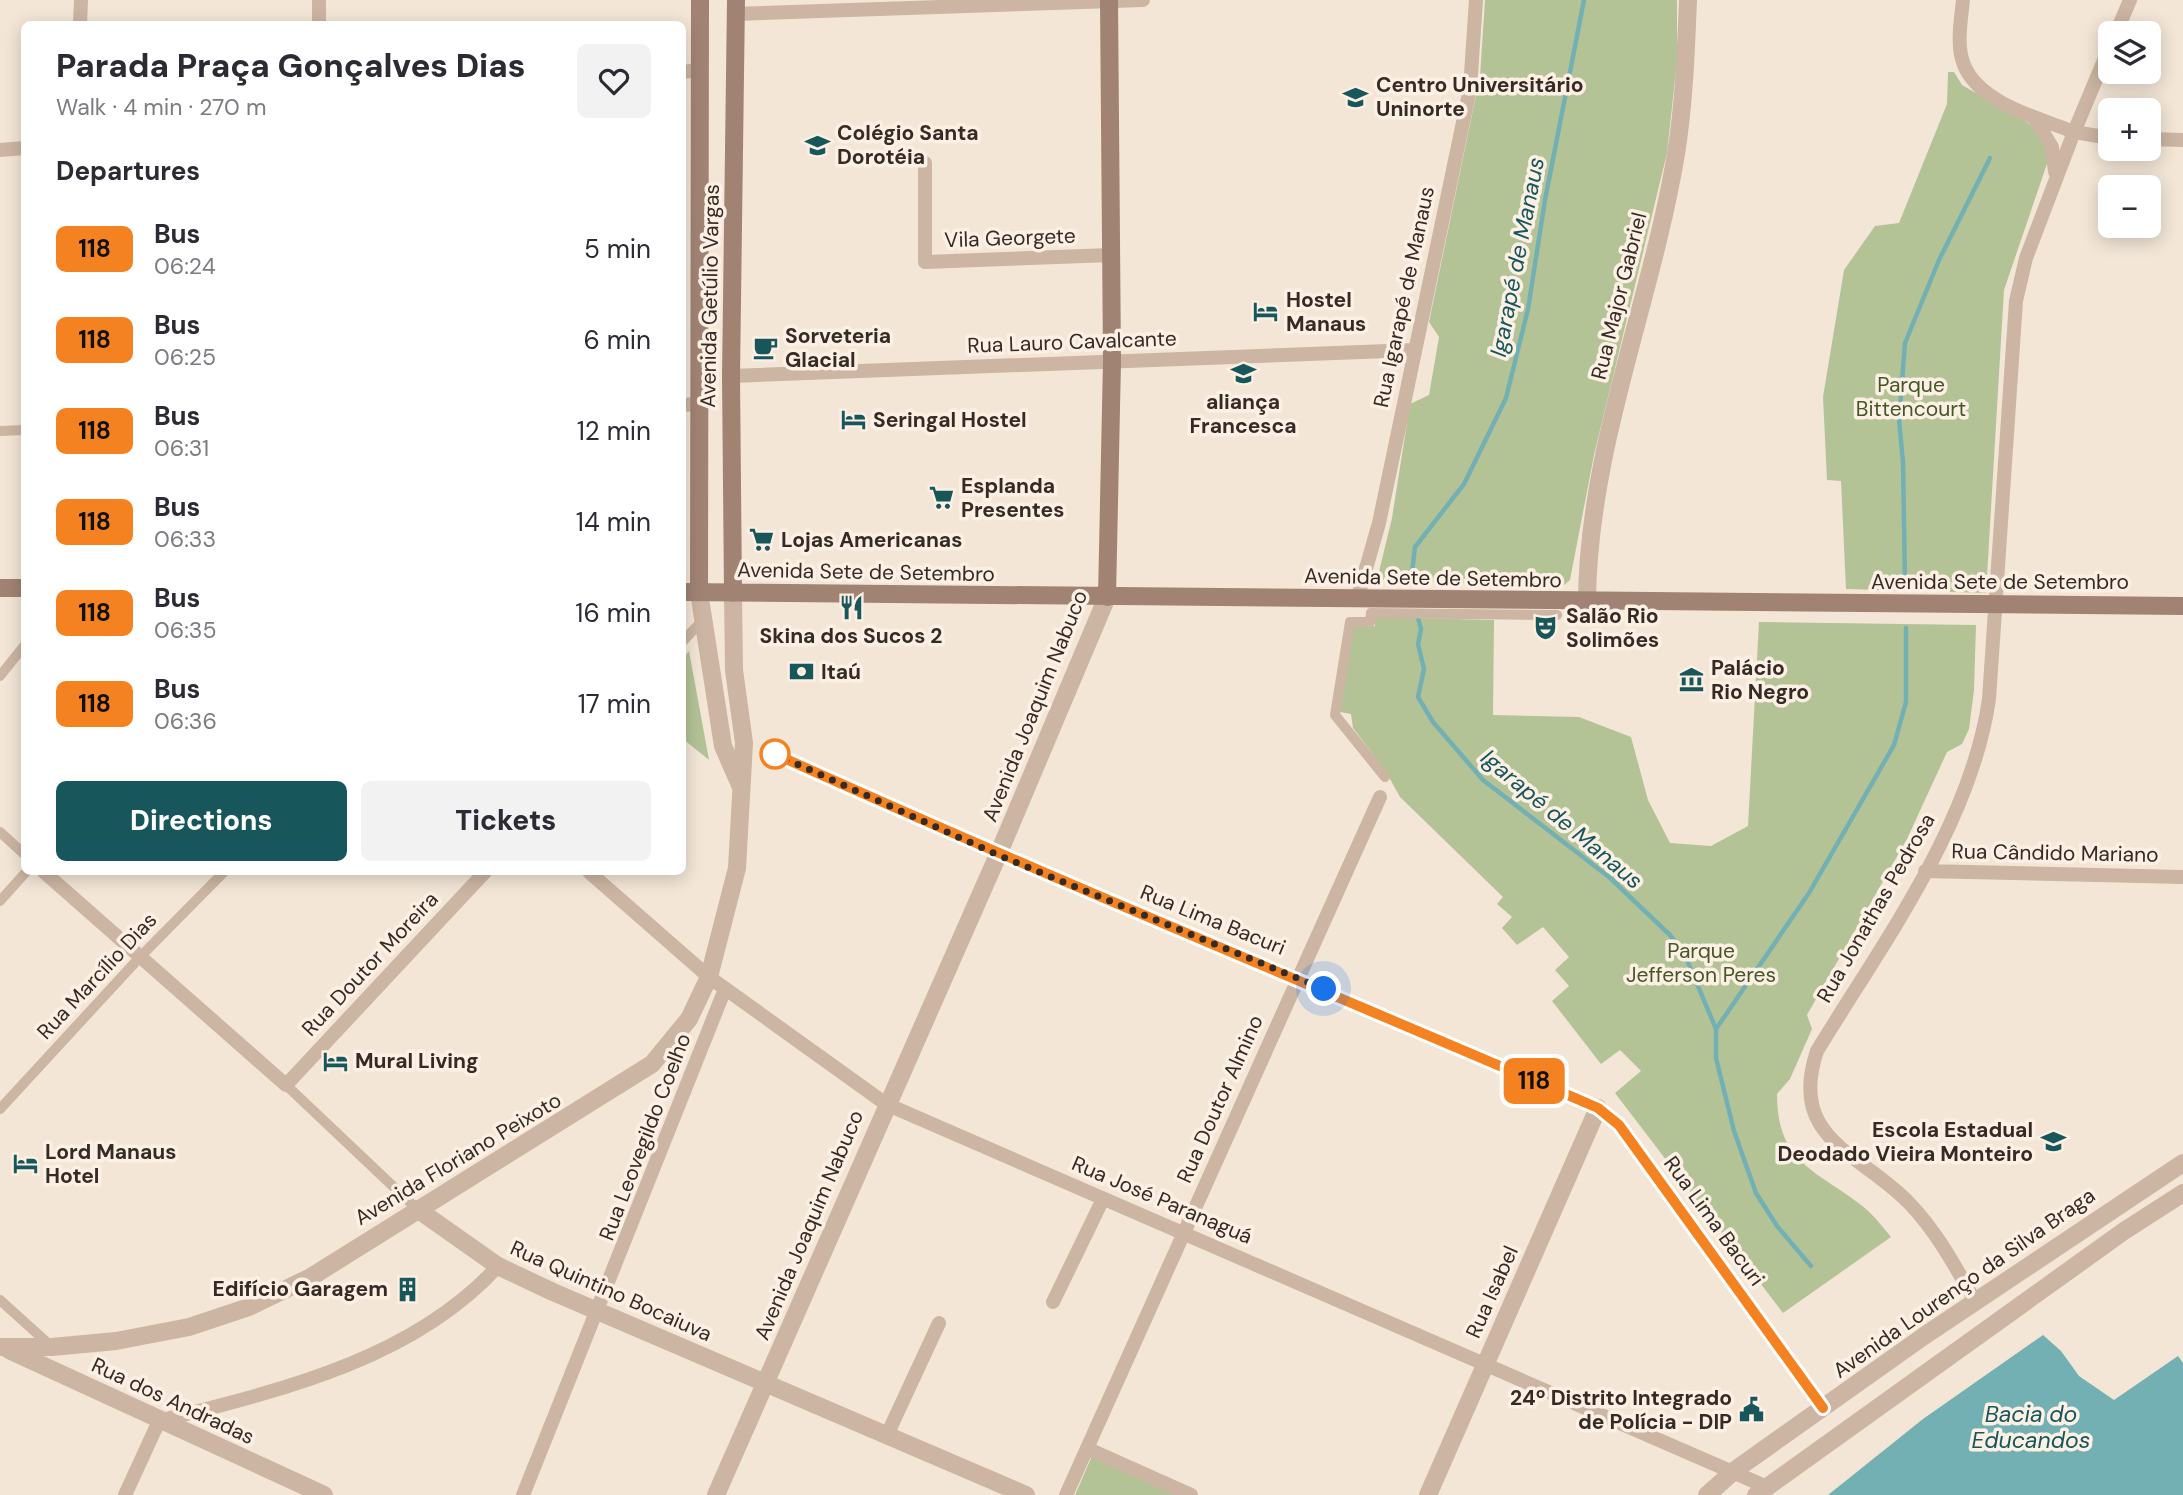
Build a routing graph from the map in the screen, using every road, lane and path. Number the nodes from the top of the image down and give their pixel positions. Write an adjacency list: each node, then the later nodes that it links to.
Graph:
1 (80, 0): 11 (street)
2 (319, 0): 12 (street)
3 (700, 0): 14 (main road, Avenida Getúlio Vargas)
4 (1143, 0): 9 (street)
5 (1476, 0): 26 (street, Rua Igarapé de Manaus)
6 (1688, 0): 38 (street, Rua Major Gabriel)
7 (1963, 0): 16 (street)
8 (2130, 0): 13 (street)
9 (1109, 1): 10 (street); 25 (main road, Avenida Joaquim Nabuco)
10 (736, 7): 28 (main road, Avenida Getúlio Vargas)
11 (80, 21)
12 (319, 21)
13 (2121, 21)
14 (691, 71): 29 (main road, Avenida Getúlio Vargas)
15 (2098, 75): 17 (street, Rua Jonathas Pedrosa)
16 (2032, 115): 17 (street); 24 (street, Rua Jonathas Pedrosa)
17 (2073, 134): 18 (street); 24 (street, Rua Jonathas Pedrosa)
18 (2098, 137)
19 (2161, 139): 20 (street)
20 (2183, 140)
21 (21, 148): 22 (street)
22 (0, 150)
23 (925, 163): 25 (street, Vila Georgete)
24 (2054, 184): 39 (street, Rua Jonathas Pedrosa)
25 (1111, 255): 27 (main road, Avenida Joaquim Nabuco)
26 (1414, 350): 27 (street, Rua Lauro Cavalcante); 37 (street, Rua Igarapé de Manaus)
27 (1112, 361): 28 (street, Rua Lauro Cavalcante); 36 (main road, Avenida Joaquim Nabuco)
28 (731, 376): 35 (main road, Avenida Getúlio Vargas)
29 (690, 405): 34 (main road, Avenida Getúlio Vargas)
30 (21, 430): 31 (street)
31 (0, 431)
32 (0, 588): 33 (main road)
33 (21, 588)
34 (691, 592): 35 (main road, Avenida Sete de Setembro); 42 (street, Avenida Floriano Peixoto)
35 (733, 593): 36 (main road, Avenida Sete de Setembro); 48 (street, Avenida Floriano Peixoto)
36 (1107, 597): 37 (main road, Avenida Sete de Setembro); 52 (street, Avenida Joaquim Nabuco)
37 (1357, 600): 38 (main road, Avenida Sete de Setembro)
38 (1587, 602): 39 (main road, Avenida Sete de Setembro)
39 (1995, 605): 40 (main road, Avenida Sete de Setembro); 53 (street, Rua Jonathas Pedrosa)
40 (2183, 606)
41 (1557, 615): 47 (street)
42 (702, 621): 43 (street); 48 (street, Avenida Floriano Peixoto)
43 (686, 638)
44 (21, 650): 45 (street)
45 (0, 676)
46 (775, 754): 52 (street, Rua Lima Bacuri)
47 (1385, 776)
48 (743, 792): 62 (street, Avenida Floriano Peixoto)
49 (1380, 797): 63 (street, Rua Doutor Almino)
50 (0, 832): 51 (street)
51 (21, 851)
52 (998, 855): 63 (street, Rua Lima Bacuri); 66 (street, Avenida Joaquim Nabuco)
53 (1926, 871): 59 (street, Rua Cândido Mariano); 76 (street, Rua Jonathas Pedrosa)
54 (23, 875): 60 (street)
55 (47, 875): 61 (street, Rua Quintino Bocaiuva)
56 (221, 875): 61 (street, Rua Marcílio Dias)
57 (482, 875): 65 (street, Rua Doutor Moreira)
58 (592, 875): 62 (street, Rua José Paranaguá)
59 (2183, 877)
60 (0, 901)
61 (141, 956): 65 (street, Rua Quintino Bocaiuva); 68 (street, Rua Marcílio Dias)
62 (709, 977): 64 (street, Rua José Paranaguá); 72 (street, Avenida Floriano Peixoto)
63 (1298, 978): 67 (street, Rua Lima Bacuri); 73 (street, Rua Doutor Almino)
64 (725, 989): 66 (street, Rua José Paranaguá); 78 (street, Rua Leovegildo Coelho)
65 (286, 1085): 72 (street, Rua Quintino Bocaiuva)
66 (886, 1104): 71 (street, Rua José Paranaguá); 85 (street, Avenida Joaquim Nabuco)
67 (1598, 1108): 84 (street, Rua Isabel); 86 (street, Rua Lima Bacuri)
68 (0, 1109)
69 (2183, 1163): 76 (street, Avenida Lourenço da Silva Braga)
70 (2183, 1193): 83 (street)
71 (1103, 1199): 73 (street, Rua José Paranaguá); 77 (street)
72 (417, 1209): 74 (street, Rua Quintino Bocaiuva); 81 (street, Avenida Floriano Peixoto)
73 (1184, 1232): 84 (street, Rua José Paranaguá); 89 (street, Rua Doutor Almino)
74 (498, 1266): 78 (street, Rua Quintino Bocaiuva); 87 (street)
75 (0, 1300): 81 (street)
76 (1975, 1301): 80 (street, Avenida Lourenço da Silva Braga)
77 (1053, 1302)
78 (599, 1312): 85 (street, Rua Quintino Bocaiuva); 95 (street, Rua Leovegildo Coelho)
79 (939, 1323): 88 (street)
80 (1924, 1336): 83 (street); 86 (street, Avenida Lourenço da Silva Braga)
81 (52, 1346): 82 (street, Avenida Floriano Peixoto)
82 (1, 1347): 87 (street, Rua dos Andradas)
83 (1944, 1361): 91 (street)
84 (1485, 1364): 90 (street, Rua José Paranaguá); 99 (street, Rua Isabel)
85 (765, 1385): 88 (street, Rua Quintino Bocaiuva); 96 (street, Avenida Joaquim Nabuco)
86 (1823, 1408): 90 (street, Avenida Lourenço da Silva Braga)
87 (159, 1421): 93 (street); 94 (street, Rua dos Andradas)
88 (887, 1435): 92 (street, Rua Quintino Bocaiuva)
89 (1088, 1449): 97 (street, Rua Doutor Almino); 98 (street)
90 (1735, 1470): 91 (street, Rua José Paranaguá); 100 (street, Avenida Lourenço da Silva Braga)
91 (1762, 1491)
92 (1016, 1493)
93 (125, 1495)
94 (324, 1495)
95 (523, 1495)
96 (716, 1495)
97 (1066, 1495)
98 (1191, 1495)
99 (1428, 1495)
100 (1707, 1495)

